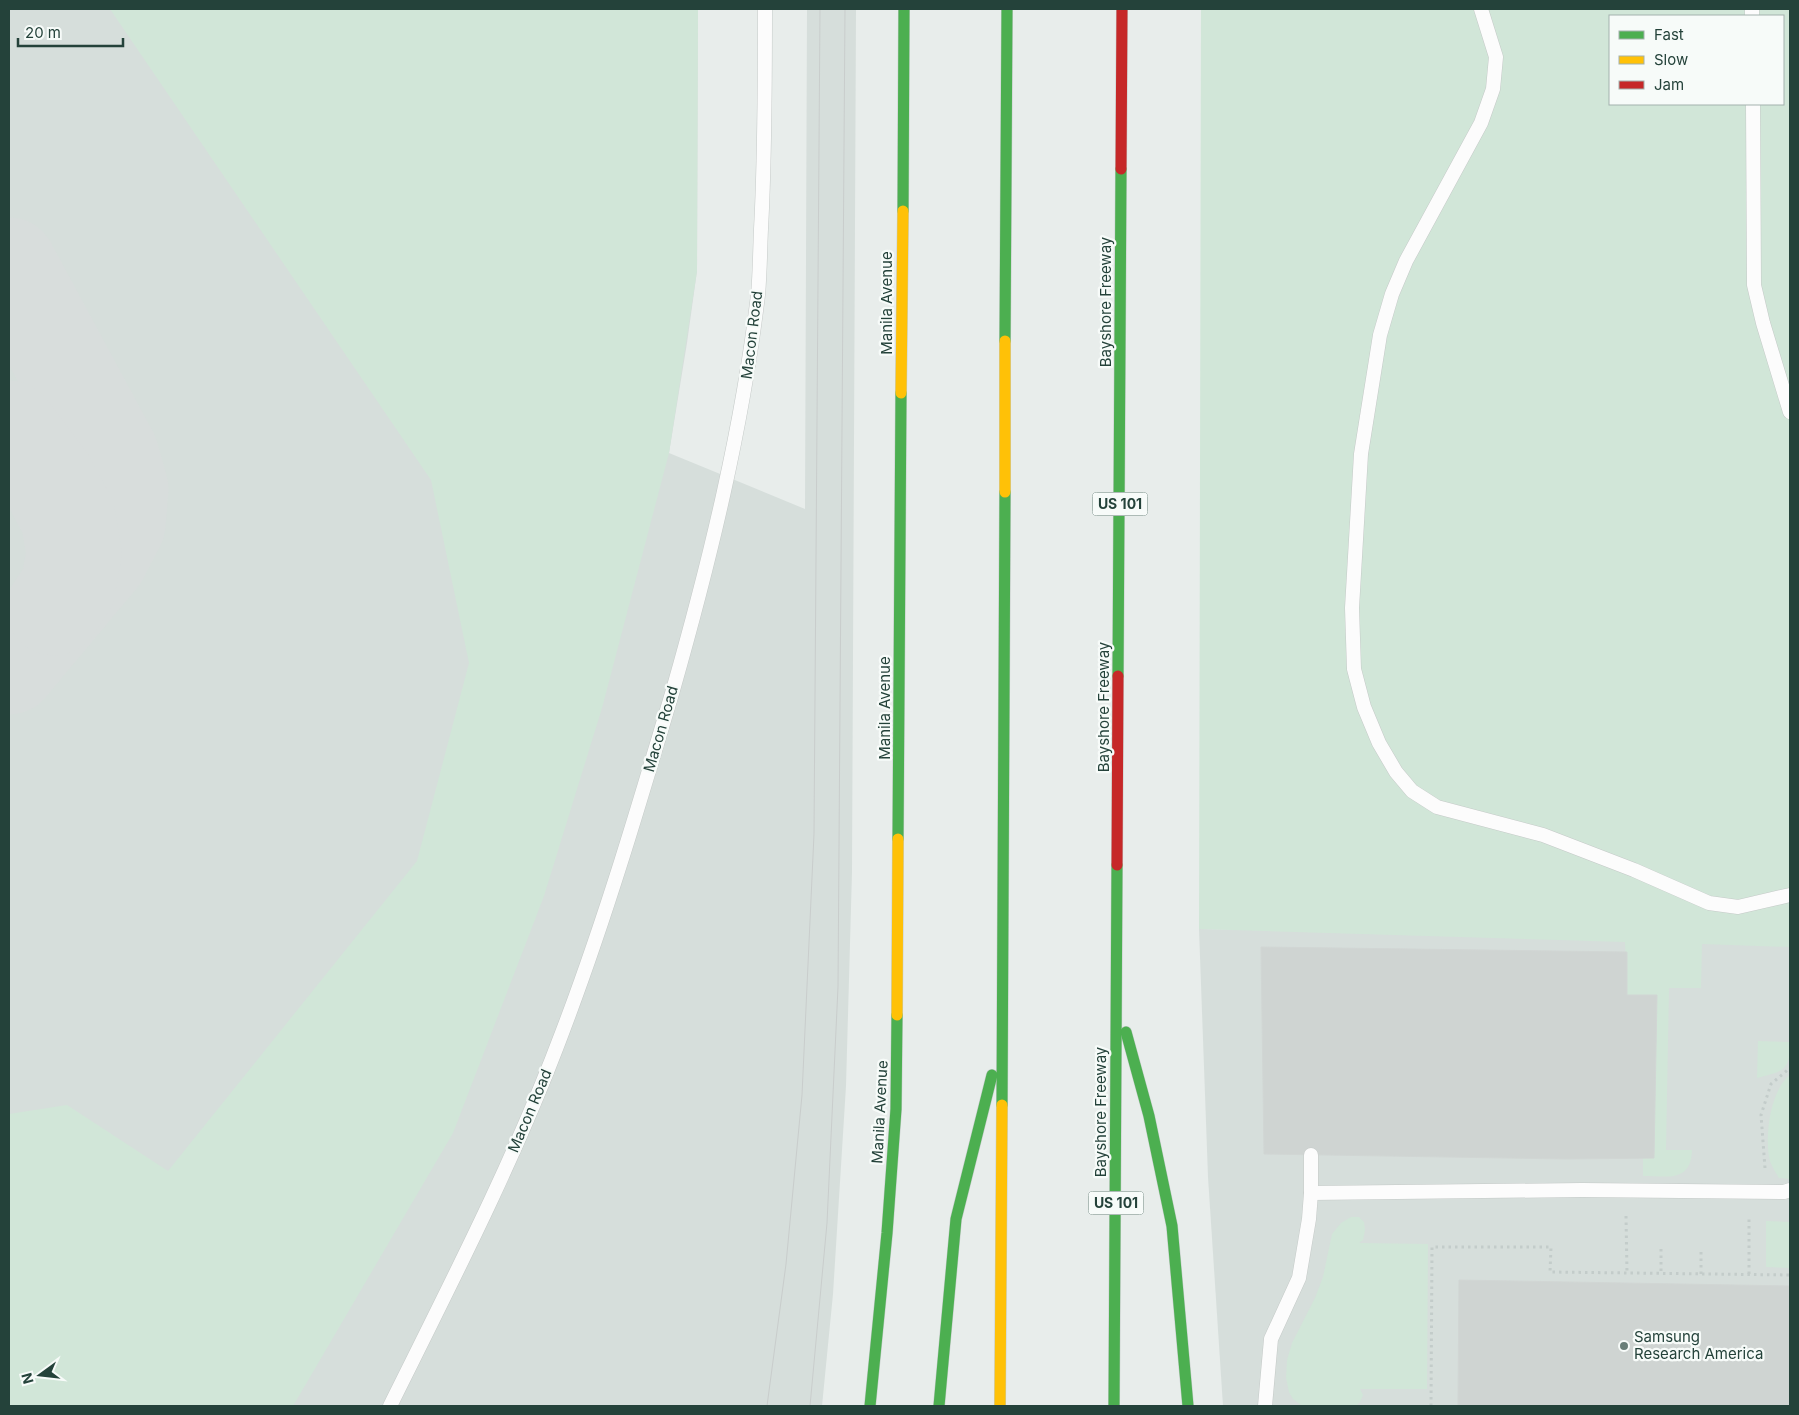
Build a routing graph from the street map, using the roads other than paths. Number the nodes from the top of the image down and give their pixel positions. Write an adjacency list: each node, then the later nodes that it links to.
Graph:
1 (765, 9): 14 (lane, Macon Road)
2 (904, 9): 15 (main road, Manila Avenue)
3 (1007, 9): 10 (main road)
4 (1122, 9): 9 (main road, Bayshore Freeway / US 101)
5 (1481, 9): 8 (lane)
6 (1753, 105): 7 (lane)
7 (1790, 412)
8 (1790, 895)
9 (1117, 999): 18 (main road, Bayshore Freeway / US 101); 19 (main road)
10 (1002, 1032): 16 (main road); 17 (main road)
11 (1311, 1155): 13 (lane)
12 (1790, 1190): 13 (lane)
13 (1311, 1193): 20 (lane)
14 (390, 1406)
15 (870, 1406)
16 (939, 1406)
17 (1000, 1406)
18 (1114, 1406)
19 (1188, 1406)
20 (1264, 1406)

